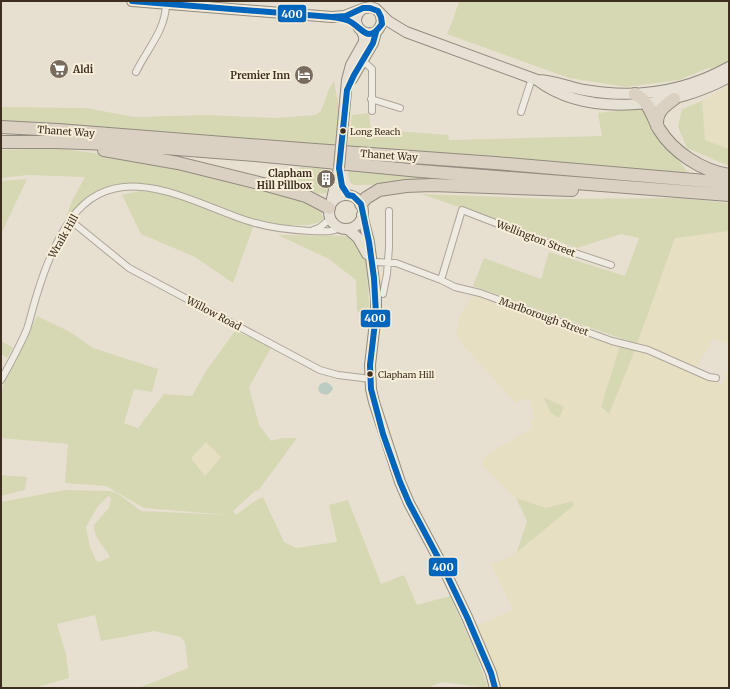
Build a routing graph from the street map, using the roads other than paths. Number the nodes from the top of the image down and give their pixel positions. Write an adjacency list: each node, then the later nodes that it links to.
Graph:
1 (132, 1): 2 (main road)
2 (166, 4): 5 (main road); 11 (street)
3 (363, 5): 4 (main road); 5 (main road); 6 (main road)
4 (380, 13): 7 (main road); 8 (main road)
5 (332, 17): 6 (main road)
6 (359, 29): 7 (main road); 14 (main road)
7 (377, 31): 8 (main road); 9 (main road)
8 (406, 32): 13 (main road)
9 (362, 60): 14 (main road); 16 (street)
10 (729, 67): 15 (main road)
11 (136, 72)
12 (729, 77): 17 (main road)
13 (535, 79): 15 (main road); 18 (main road); 21 (street)
14 (347, 90): 26 (main road, bridge)
15 (635, 94): 18 (highway)
16 (371, 99): 19 (street); 20 (street)
17 (674, 99): 18 (main road); 22 (highway)
18 (646, 103): 22 (highway)
19 (400, 108)
20 (372, 111)
21 (520, 112)
22 (657, 126): 27 (highway)
23 (1, 127): 28 (highway, Thanet Way)
24 (1, 142): 25 (highway, Thanet Way)
25 (55, 142): 29 (highway, Thanet Way); 32 (highway)
26 (339, 168): 30 (main road); 32 (main road)
27 (729, 175)
28 (729, 184)
29 (667, 191): 31 (highway, Thanet Way); 33 (highway)
30 (348, 195): 32 (main road); 33 (main road)
31 (729, 195)
32 (330, 210): 36 (main road); 37 (street)
33 (362, 210): 36 (main road); 39 (main road)
34 (386, 214): 38 (street)
35 (70, 220): 37 (street, Wraik Hill); 44 (street, Willow Road); 45 (street, Wraik Hill)
36 (344, 228): 37 (street, Wraik Hill); 39 (main road)
37 (312, 231)
38 (388, 262): 39 (street, Marlborough Street); 41 (street, Marlborough Street); 42 (street)
39 (371, 263): 44 (main road)
40 (611, 265): 41 (street, Wellington Street)
41 (441, 280): 43 (street, Marlborough Street)
42 (383, 294)
43 (716, 378)
44 (371, 379): 46 (main road)
45 (1, 380)
46 (495, 688)

